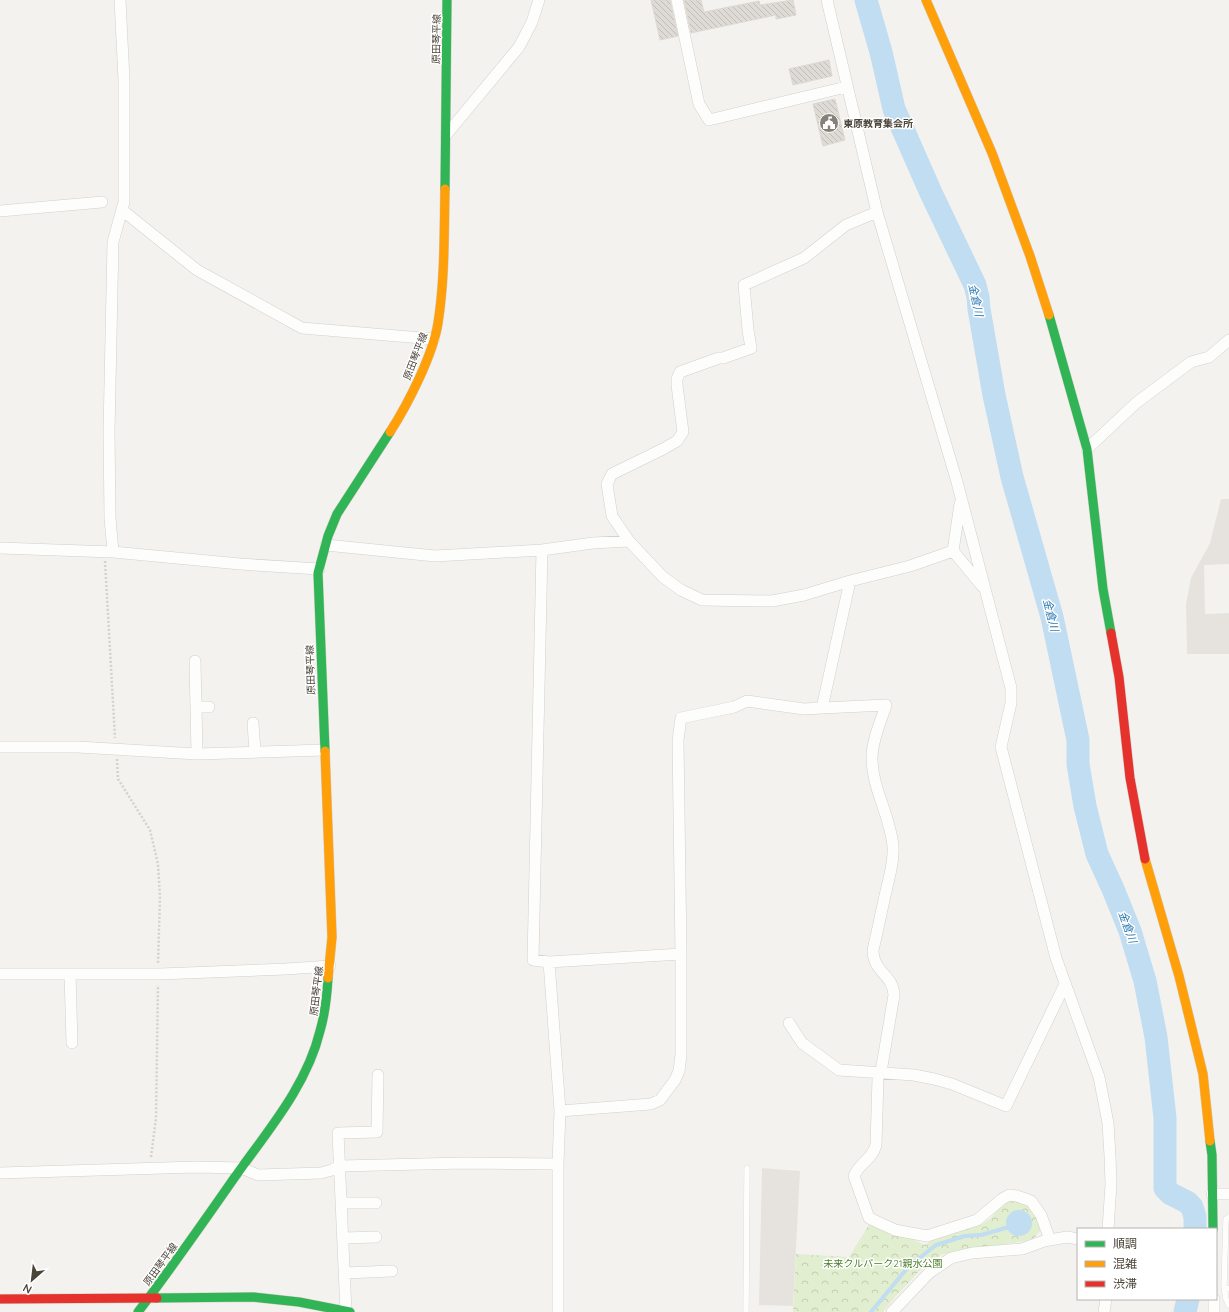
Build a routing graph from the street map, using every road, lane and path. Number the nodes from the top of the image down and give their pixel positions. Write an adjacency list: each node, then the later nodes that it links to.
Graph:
1 (120, 0): 10 (street)
2 (447, 0): 8 (street, 原田琴平線)
3 (539, 0): 8 (street)
4 (677, 0): 7 (street)
5 (827, 0): 7 (street)
6 (926, 0): 15 (street)
7 (846, 87): 12 (street)
8 (446, 135): 13 (street, 原田琴平線)
9 (102, 202): 11 (street)
10 (122, 210): 13 (street); 22 (street)
11 (0, 211)
12 (876, 212): 16 (street); 17 (street)
13 (434, 339): 18 (street, 原田琴平線)
14 (1229, 340): 15 (street)
15 (1087, 449): 54 (street)
16 (961, 500): 21 (street); 25 (street)
17 (629, 541): 20 (street); 24 (street)
18 (326, 545): 20 (street); 23 (street, 原田琴平線)
19 (0, 548): 22 (street)
20 (542, 550): 37 (street)
21 (953, 551): 24 (street); 25 (street)
22 (109, 552): 23 (street); 32 (path)
23 (319, 568): 33 (street, 原田琴平線)
24 (850, 581): 29 (street)
25 (985, 589): 42 (street)
26 (195, 661): 27 (street)
27 (196, 707): 28 (street); 35 (street)
28 (209, 707)
29 (822, 708): 36 (street); 45 (street)
30 (253, 723): 34 (street)
31 (0, 747): 32 (street)
32 (116, 749): 35 (street); 41 (path)
33 (324, 750): 34 (street); 38 (street, 原田琴平線)
34 (254, 752): 35 (street)
35 (197, 754)
36 (681, 954): 37 (street); 47 (street)
37 (549, 962): 47 (street)
38 (330, 966): 41 (street); 51 (street, 原田琴平線)
39 (0, 974): 40 (street)
40 (70, 974): 41 (street); 44 (street)
41 (158, 974): 50 (path)
42 (1065, 984): 45 (street); 59 (street)
43 (789, 1024): 45 (street)
44 (72, 1043)
45 (880, 1072): 64 (street)
46 (378, 1075): 49 (street)
47 (560, 1111): 48 (street)
48 (558, 1164): 49 (street); 75 (street)
49 (340, 1166): 51 (street); 56 (street)
50 (149, 1168): 51 (street); 53 (street)
51 (240, 1168): 69 (street, 原田琴平線)
52 (747, 1168): 76 (lane)
53 (0, 1172)
54 (1212, 1194): 55 (street); 60 (street)
55 (1229, 1194)
56 (342, 1203): 57 (street); 62 (street)
57 (376, 1203)
58 (1229, 1217): 67 (lane)
59 (1108, 1228)
60 (1213, 1228)
61 (376, 1237): 62 (street)
62 (344, 1238): 66 (street)
63 (1077, 1239): 64 (street)
64 (1050, 1240): 77 (street)
65 (392, 1271): 66 (street)
66 (345, 1273): 73 (street)
67 (1227, 1288): 72 (lane)
68 (0, 1299): 69 (street)
69 (148, 1299): 73 (street); 74 (street, 原田琴平線)
70 (1106, 1300): 78 (street)
71 (1214, 1300): 79 (street)
72 (1229, 1305)
73 (348, 1311)
74 (138, 1312)
75 (558, 1312)
76 (746, 1312)
77 (892, 1312)
78 (1104, 1312)
79 (1214, 1312)

